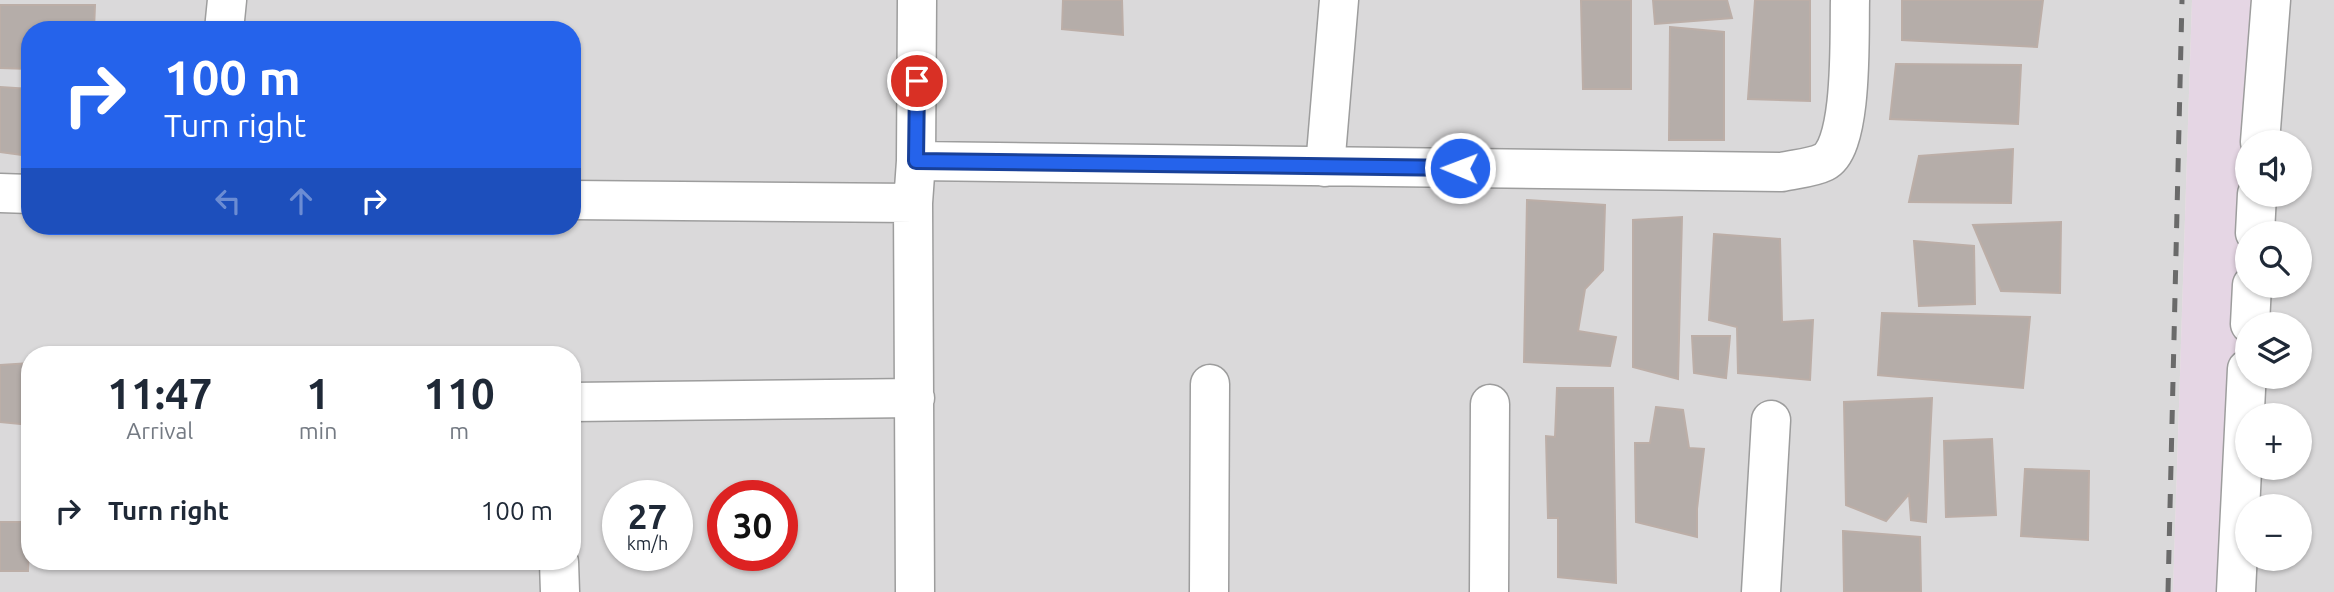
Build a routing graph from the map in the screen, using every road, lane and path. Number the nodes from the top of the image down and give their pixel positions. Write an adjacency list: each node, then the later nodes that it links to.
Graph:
1 (227, 0): 6 (street)
2 (918, 0): 8 (street)
3 (1339, 0): 9 (street)
4 (1850, 0): 9 (street)
5 (2271, 0): 7 (street)
6 (225, 21)
7 (2261, 130)
8 (916, 161): 9 (street); 13 (street)
9 (1325, 167)
10 (0, 193): 11 (street)
11 (21, 194)
12 (581, 200): 13 (street)
13 (913, 203): 16 (street)
14 (1210, 384): 23 (street)
15 (2246, 389): 26 (street)
16 (915, 398): 17 (street); 22 (street)
17 (581, 402)
18 (1490, 404): 24 (street)
19 (1772, 421): 25 (street)
20 (559, 570): 21 (street)
21 (560, 592)
22 (915, 592)
23 (1209, 592)
24 (1489, 592)
25 (1761, 592)
26 (2236, 592)

